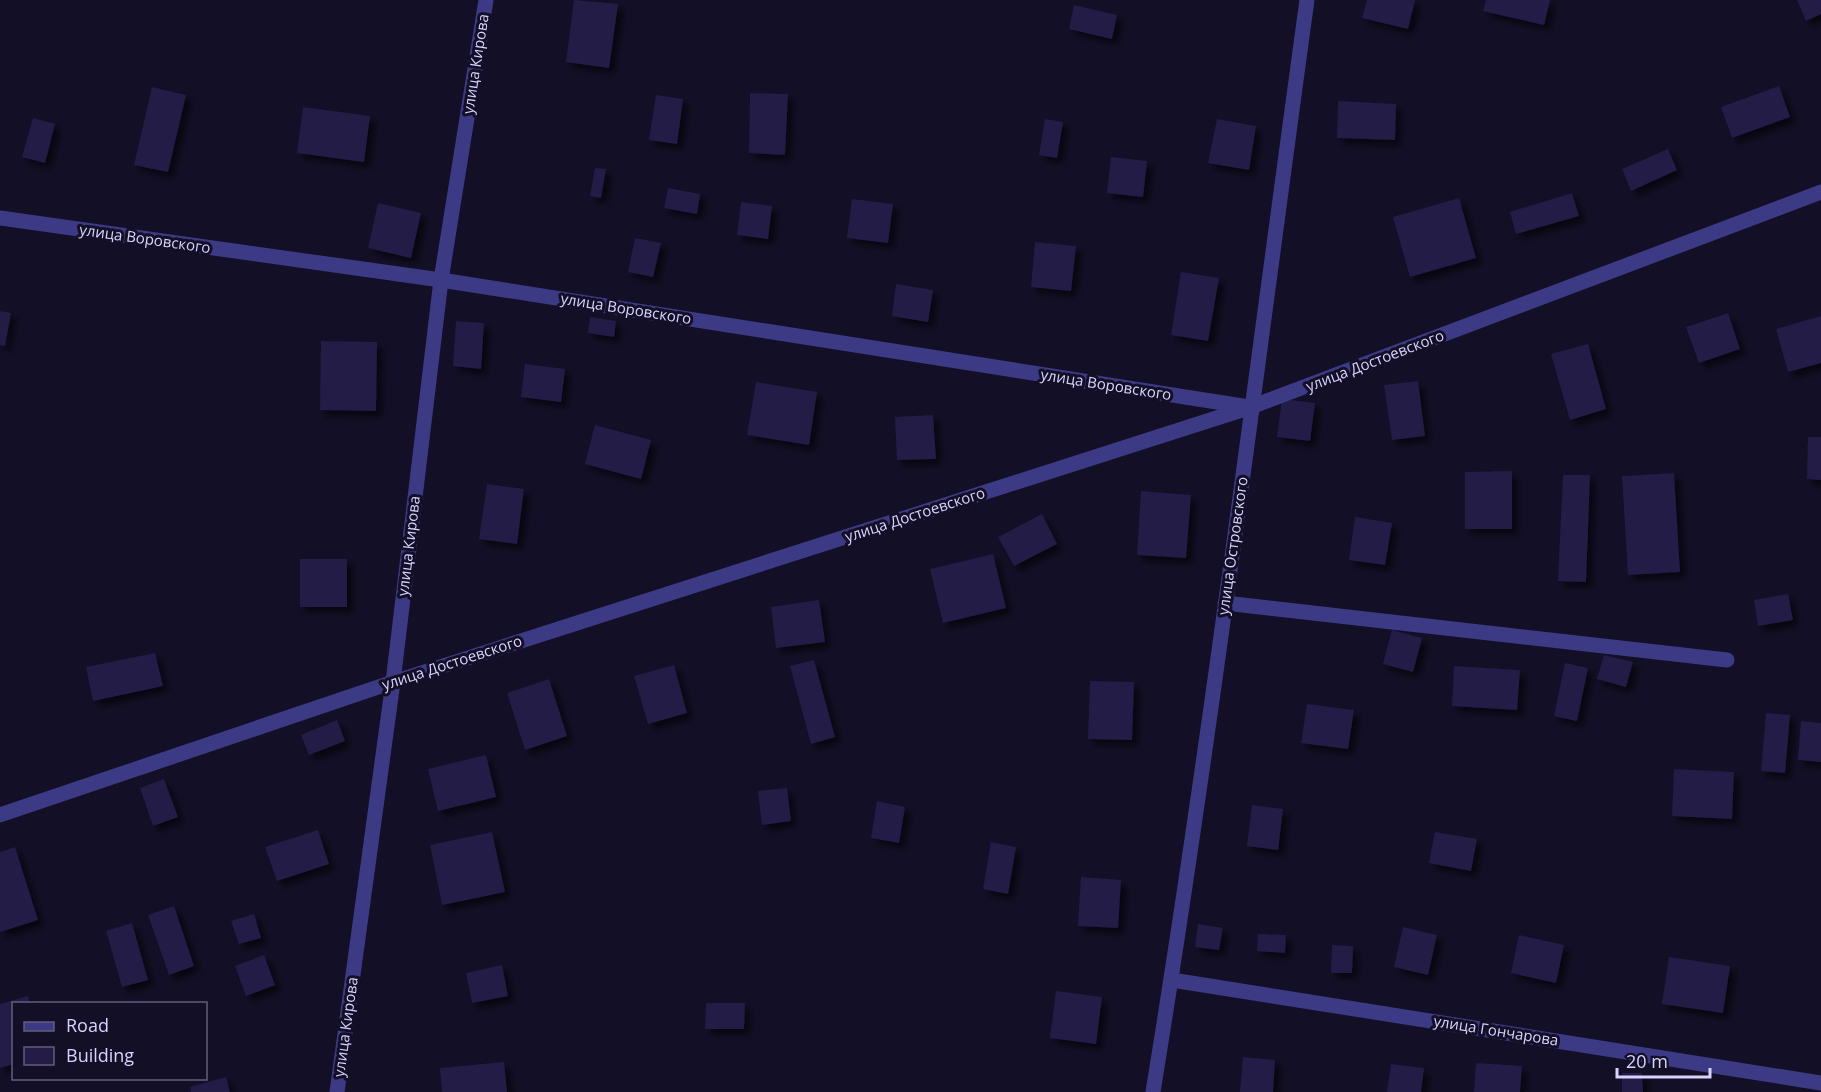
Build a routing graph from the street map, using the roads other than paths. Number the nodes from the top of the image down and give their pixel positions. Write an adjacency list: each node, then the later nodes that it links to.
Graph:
1 (486, 0): 5 (street, улица Кирова)
2 (1307, 0): 6 (street, улица Островского)
3 (1821, 192): 6 (street, улица Достоевского)
4 (0, 218): 5 (street, улица Воровского)
5 (441, 280): 6 (street, улица Воровского); 9 (street, улица Кирова)
6 (1251, 407): 7 (street, улица Островского); 9 (street, улица Достоевского)
7 (1225, 603): 8 (street); 11 (street, улица Островского)
8 (1727, 660)
9 (393, 682): 10 (street, улица Достоевского); 13 (street, улица Кирова)
10 (0, 815)
11 (1172, 980): 12 (street, улица Гончарова); 14 (street, улица Островского)
12 (1821, 1083)
13 (337, 1092)
14 (1153, 1092)

